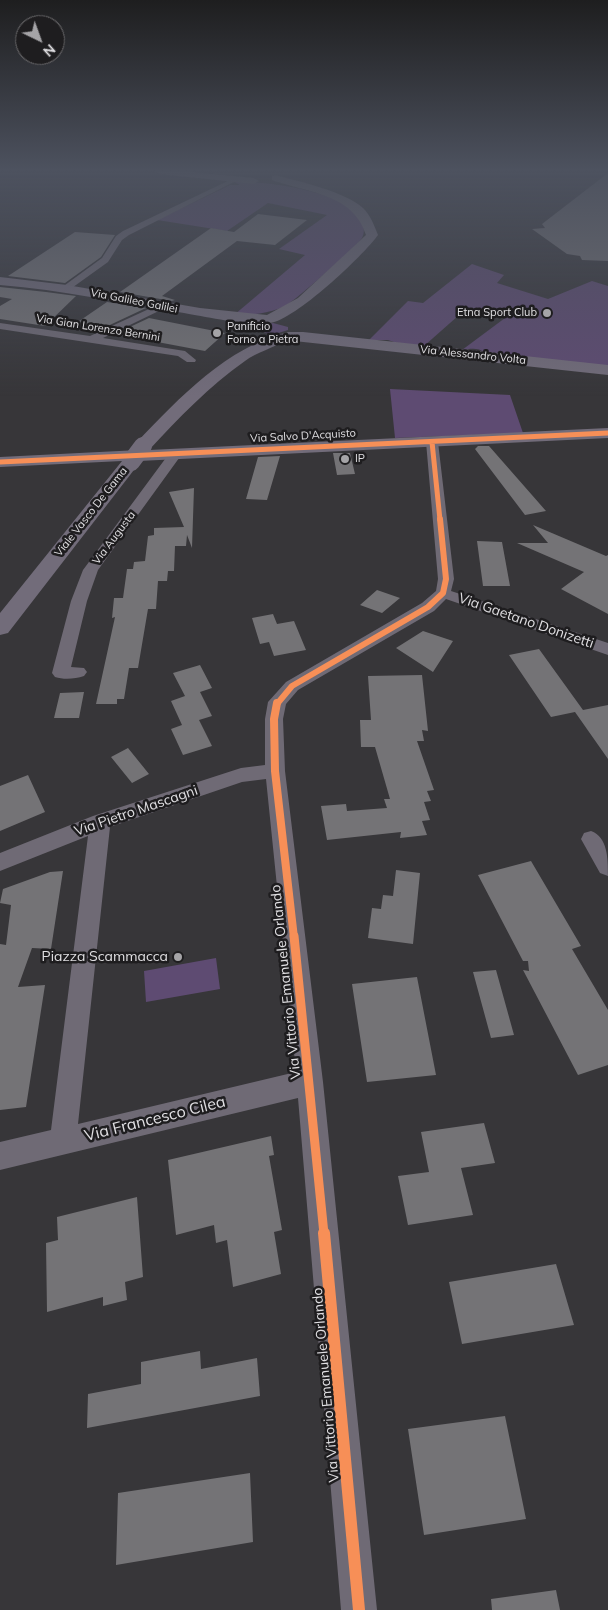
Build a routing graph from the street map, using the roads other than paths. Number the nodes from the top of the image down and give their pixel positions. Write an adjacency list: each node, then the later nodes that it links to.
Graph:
1 (115, 246): 4 (street)
2 (363, 246): 5 (street)
3 (2, 283): 4 (street, Via Galileo Galilei)
4 (66, 288): 6 (street, Via Galileo Galilei)
5 (304, 301): 8 (street); 10 (street)
6 (162, 306): 7 (street, Via Galileo Galilei); 12 (street)
7 (208, 315): 8 (street); 11 (street)
8 (269, 319): 10 (street); 11 (street)
9 (0, 326): 12 (street, Via Gian Lorenzo Bernini)
10 (290, 331): 11 (street); 14 (street, Viale Vasco De Gama); 15 (street, Via Alessandro Volta)
11 (251, 333): 14 (street)
12 (93, 339): 13 (street, Via Gian Lorenzo Bernini)
13 (191, 360)
14 (234, 363): 21 (street, Viale Vasco De Gama)
15 (608, 370)
16 (608, 433): 17 (street, Via Salvo D'Acquisto)
17 (432, 442): 18 (street, Via Salvo D'Acquisto); 20 (street)
18 (176, 454): 19 (street, Via Salvo D'Acquisto); 23 (street, Via Augusta)
19 (0, 462)
20 (443, 593): 22 (street, Via Gaetano Donizetti); 24 (street, Via Vittorio Emanuele Orlando)
21 (0, 628)
22 (608, 650)
23 (78, 672)
24 (275, 771): 25 (street, Via Pietro Mascagni); 29 (street, Via Vittorio Emanuele Orlando)
25 (100, 822): 27 (street, Via Pietro Mascagni); 30 (street)
26 (591, 838): 28 (street)
27 (0, 862)
28 (608, 867)
29 (310, 1082): 30 (street, Via Francesco Cilea); 32 (street, Via Vittorio Emanuele Orlando)
30 (63, 1142): 31 (street, Via Francesco Cilea)
31 (0, 1156)
32 (359, 1610)

